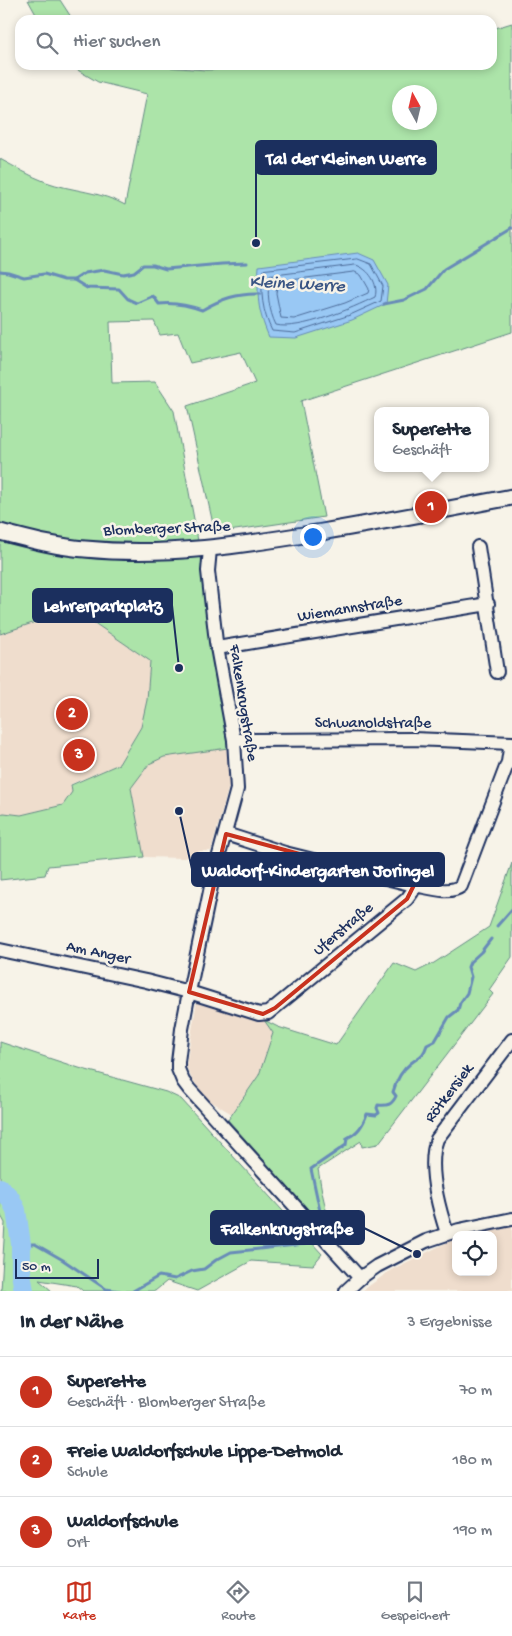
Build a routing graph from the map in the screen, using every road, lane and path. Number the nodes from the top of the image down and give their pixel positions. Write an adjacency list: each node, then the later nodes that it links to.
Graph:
1 (512, 497): 4 (street, Blomberger Straße)
2 (0, 532): 4 (street, Blomberger Straße)
3 (478, 547): 5 (street)
4 (210, 549): 6 (street, Falkenkrugstraße)
5 (488, 604): 6 (street, Wiemannstraße); 7 (street)
6 (217, 648): 8 (street, Falkenkrugstraße)
7 (497, 672)
8 (234, 740): 9 (street, Schwanoldstraße); 10 (street, Falkenkrugstraße)
9 (511, 743): 11 (street)
10 (226, 834): 11 (street); 13 (street, Falkenkrugstraße)
11 (414, 885): 13 (street, Uferstraße)
12 (0, 950): 13 (street, Am Anger)
13 (189, 992): 17 (street, Falkenkrugstraße)
14 (512, 1040): 16 (street, Rötkersiek)
15 (512, 1218): 16 (street)
16 (447, 1233): 17 (street)
17 (360, 1278): 18 (street)
18 (346, 1291)

